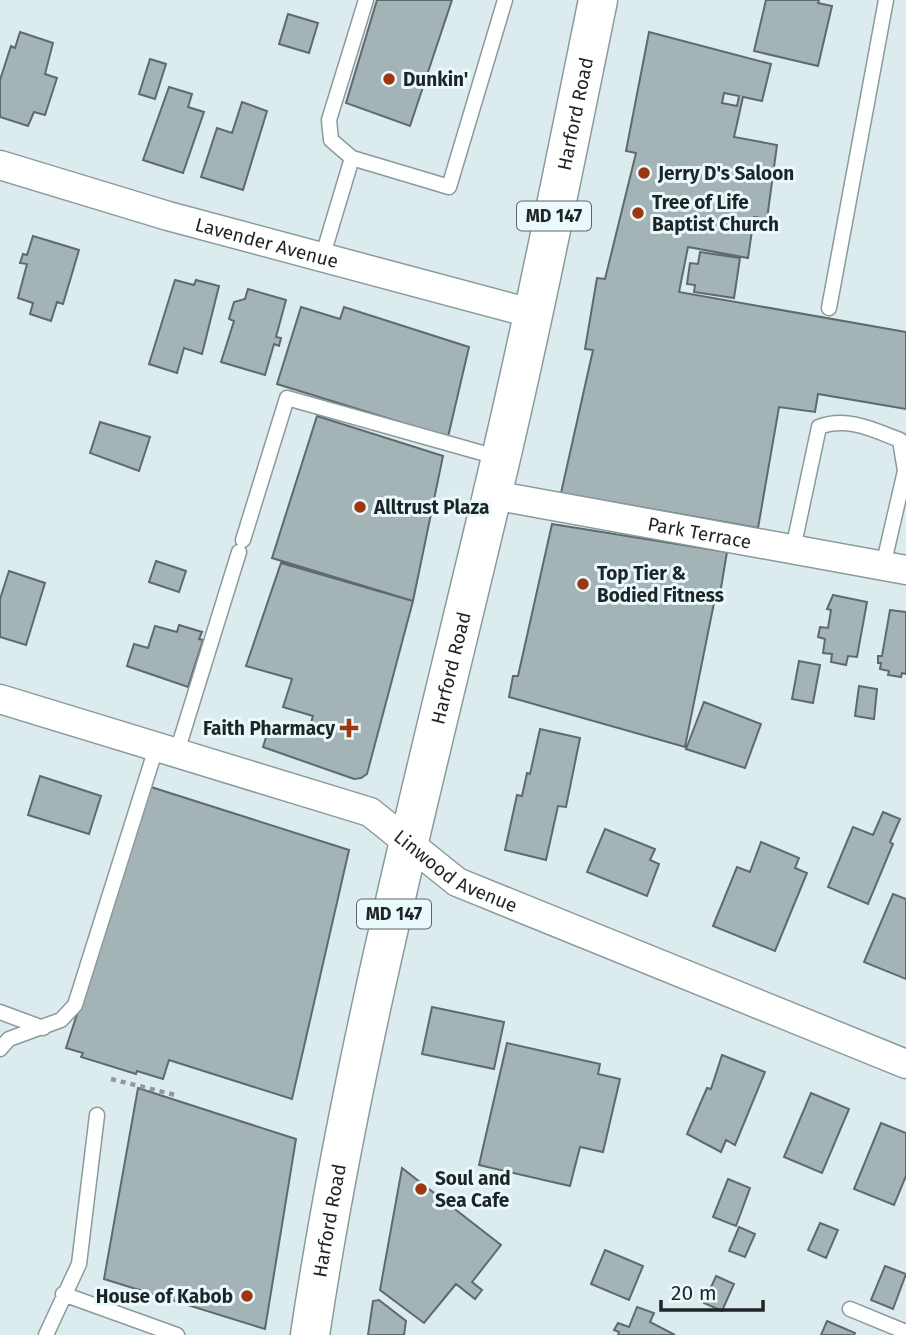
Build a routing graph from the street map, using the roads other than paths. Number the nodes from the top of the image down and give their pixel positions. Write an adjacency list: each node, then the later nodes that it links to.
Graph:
1 (366, 0): 5 (lane)
2 (505, 0): 5 (lane)
3 (598, 0): 9 (main road, Harford Road / MD 147)
4 (886, 0): 8 (lane)
5 (352, 158): 7 (lane)
6 (0, 165): 7 (street, Lavender Avenue)
7 (321, 258): 9 (street, Lavender Avenue)
8 (829, 307)
9 (534, 314): 10 (main road, Harford Road / MD 147)
10 (501, 458): 11 (main road, Harford Road / MD 147); 15 (lane)
11 (493, 495): 12 (street, Park Terrace); 16 (main road, Harford Road / MD 147)
12 (793, 549): 13 (street, Park Terrace); 13 (lane)
13 (895, 568)
14 (0, 699): 15 (street, Linwood Avenue)
15 (166, 751): 16 (street, Linwood Avenue); 18 (lane)
16 (410, 844): 20 (street, Linwood Avenue); 27 (main road, Harford Road / MD 147)
17 (0, 1012): 18 (lane)
18 (43, 1028): 19 (lane)
19 (0, 1049)
20 (906, 1064)
21 (97, 1115): 22 (lane)
22 (63, 1294): 25 (lane); 26 (lane)
23 (850, 1309): 24 (lane)
24 (906, 1332)
25 (46, 1335)
26 (177, 1335)
27 (310, 1335)

